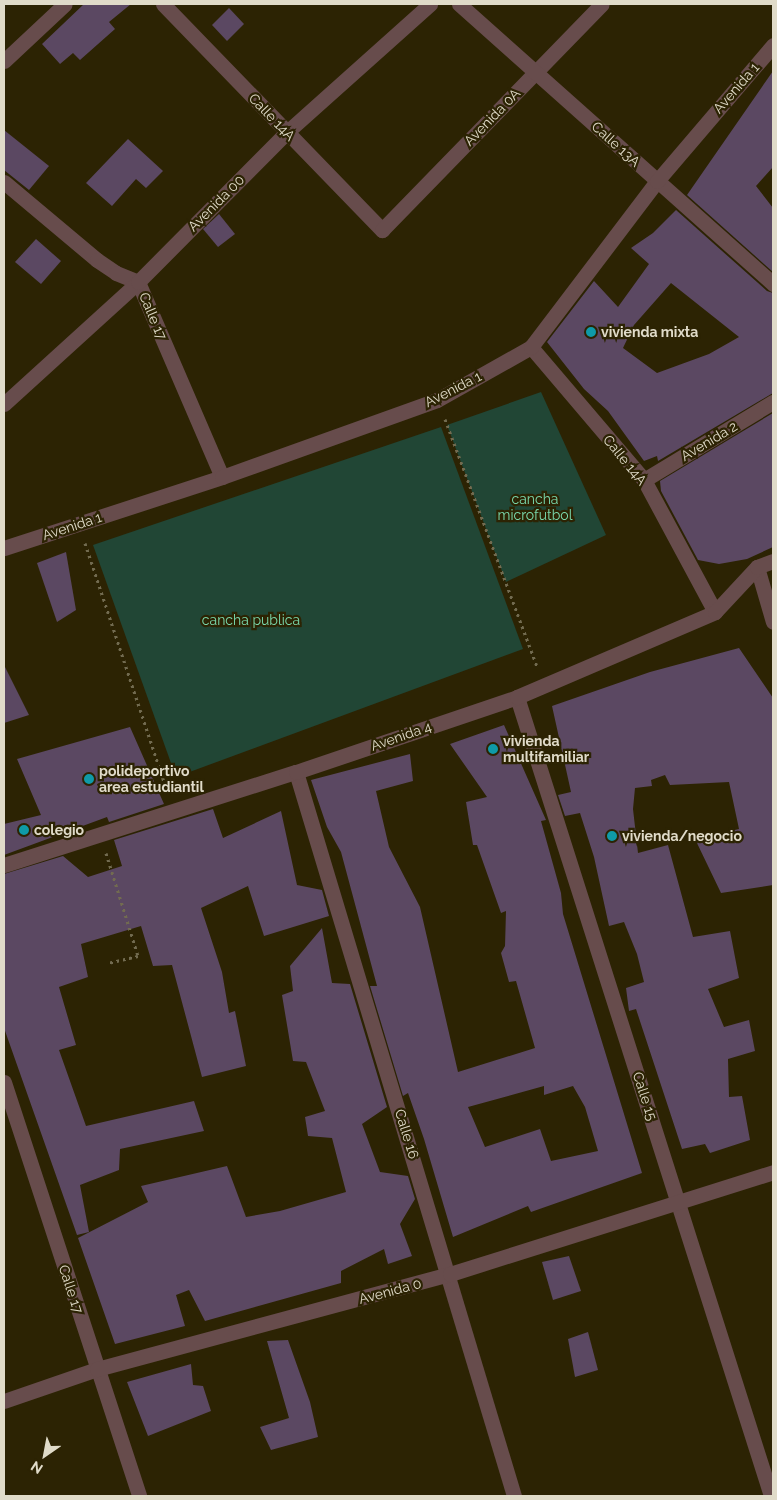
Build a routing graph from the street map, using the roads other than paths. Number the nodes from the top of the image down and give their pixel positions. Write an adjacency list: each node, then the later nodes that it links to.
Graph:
1 (65, 4): 7 (street)
2 (163, 4): 9 (street, Calle 14A)
3 (430, 4): 9 (street, Avenida 00)
4 (459, 4): 8 (street, Calle 13A)
5 (602, 4): 8 (street, Avenida 0A)
6 (773, 45): 10 (street, Avenida 1)
7 (4, 61)
8 (536, 73): 10 (street, Calle 13A); 12 (street, Avenida 0A)
9 (287, 132): 12 (street, Calle 14A); 13 (street, Avenida 00)
10 (657, 181): 14 (street, Calle 13A); 15 (street, Avenida 1)
11 (4, 182): 13 (street, Calle 17)
12 (382, 230)
13 (138, 282): 17 (street, Avenida 00); 18 (street, Calle 17)
14 (773, 284)
15 (531, 347): 18 (street, Avenida 1); 19 (street, Calle 14A)
16 (773, 402): 19 (street, Avenida 2)
17 (4, 404)
18 (222, 477): 20 (street, Avenida 1)
19 (644, 480): 23 (street, Calle 14A)
20 (4, 548)
21 (773, 561): 22 (street, Avenida 4)
22 (757, 567): 23 (street, Avenida 4); 24 (street)
23 (715, 612): 25 (street, Avenida 4)
24 (773, 622)
25 (517, 697): 26 (street, Avenida 4); 30 (street, Calle 15)
26 (296, 772): 27 (street, Avenida 4); 31 (street, Calle 16)
27 (4, 865)
28 (4, 1082): 32 (street, Calle 17)
29 (773, 1172): 30 (street, Avenida 0)
30 (679, 1202): 31 (street, Avenida 0); 36 (street, Calle 15)
31 (450, 1274): 32 (street, Avenida 0); 35 (street, Calle 16)
32 (97, 1369): 33 (street, Avenida 0); 34 (street, Calle 17)
33 (4, 1401)
34 (139, 1496)
35 (514, 1496)
36 (771, 1496)

